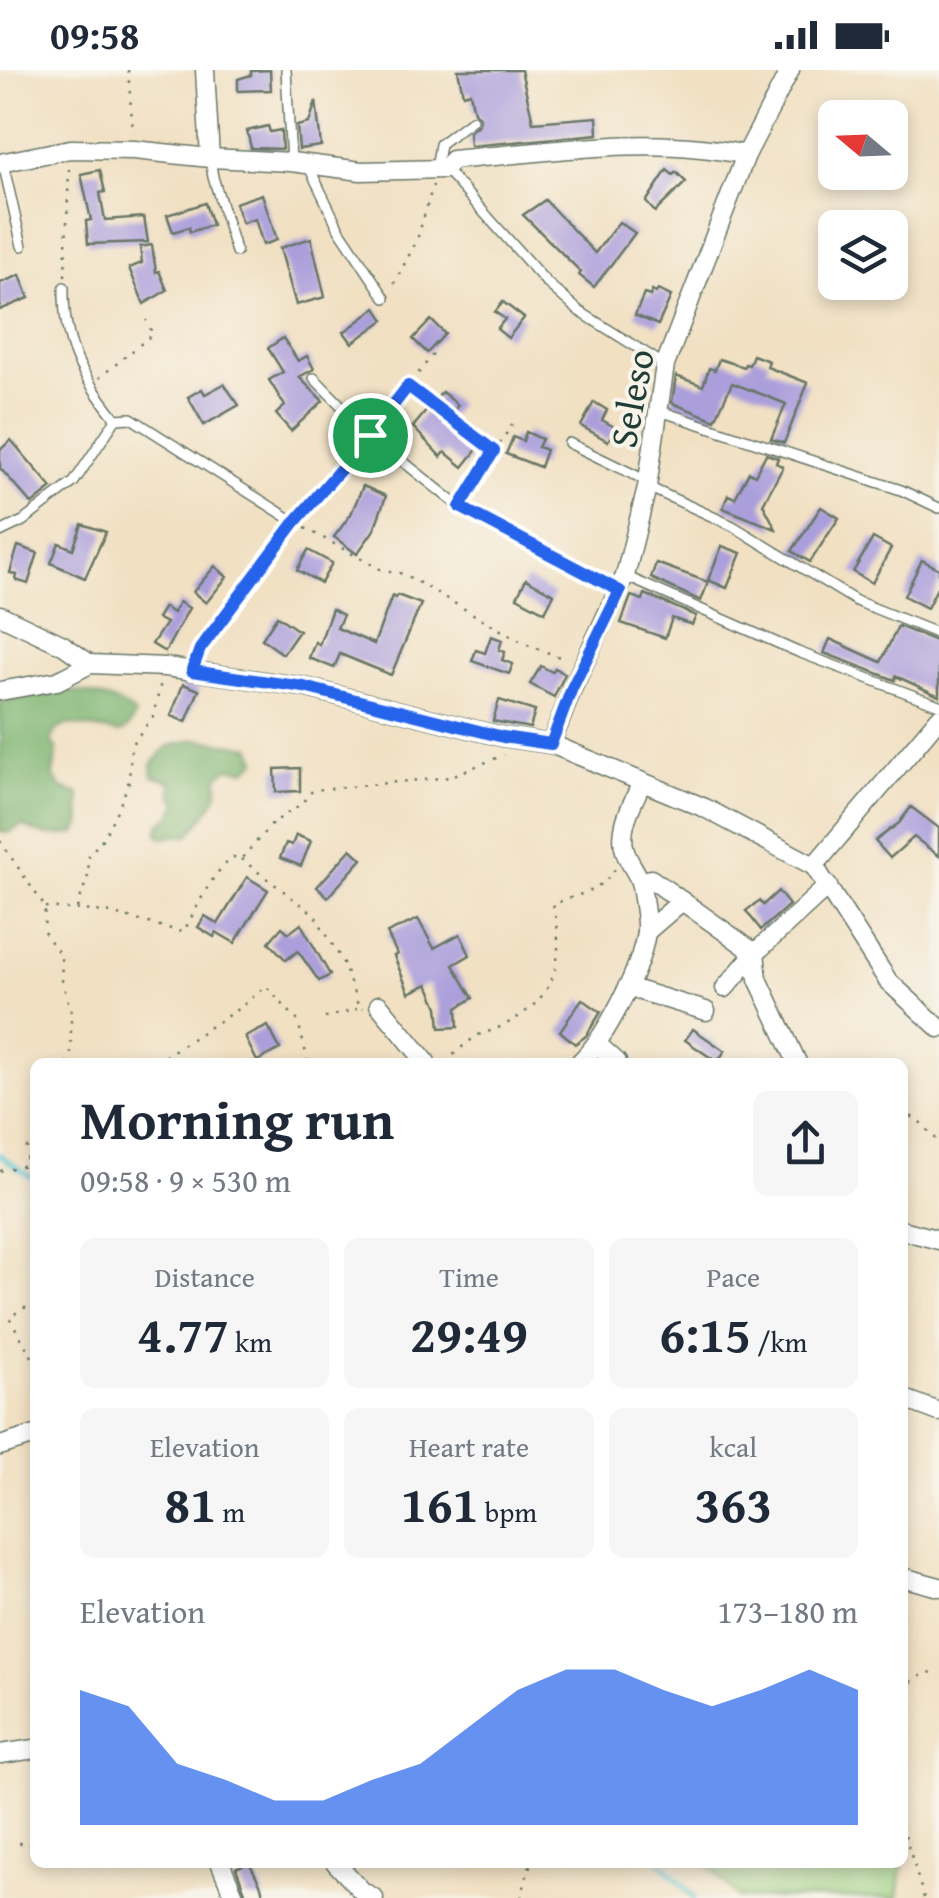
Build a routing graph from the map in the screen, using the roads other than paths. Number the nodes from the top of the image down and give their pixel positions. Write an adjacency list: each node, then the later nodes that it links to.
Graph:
1 (205, 70): 6 (street)
2 (286, 70): 8 (lane)
3 (790, 70): 5 (street, Seleso)
4 (472, 120): 9 (lane)
5 (746, 155): 9 (street); 14 (street, Seleso)
6 (210, 158): 7 (street); 8 (street); 11 (lane)
7 (1, 163): 10 (lane)
8 (300, 164): 9 (street); 13 (lane)
9 (438, 169): 14 (lane)
10 (22, 246)
11 (236, 252)
12 (64, 287): 17 (lane)
13 (385, 298)
14 (665, 364): 16 (street, Seleso)
15 (314, 378): 22 (lane)
16 (657, 410): 19 (street, Seleso); 20 (lane)
17 (116, 419): 21 (lane); 26 (lane)
18 (569, 442): 19 (lane)
19 (647, 484): 22 (street, Seleso); 24 (lane)
20 (939, 508)
21 (0, 532)
22 (622, 583): 28 (lane); 30 (street, Seleso)
23 (0, 615): 25 (street)
24 (939, 634)
25 (90, 664): 26 (street); 27 (street)
26 (192, 671): 30 (street)
27 (0, 691)
28 (939, 705)
29 (939, 718): 32 (street)
30 (551, 744): 31 (street)
31 (642, 784): 32 (street); 33 (street)
32 (814, 866): 34 (street)
33 (641, 881): 35 (street); 36 (street)
34 (828, 886): 37 (street); 42 (street)
35 (682, 901): 36 (street); 37 (street)
36 (646, 932): 38 (street)
37 (755, 953): 39 (street); 47 (street)
38 (627, 987): 41 (street); 43 (street)
39 (725, 988)
40 (379, 1005): 44 (street)
41 (706, 1011)
42 (939, 1028)
43 (598, 1046): 45 (street); 46 (street)
44 (423, 1058)
45 (584, 1058)
46 (612, 1058)
47 (795, 1058)
48 (908, 1232): 49 (street)
49 (939, 1240)
50 (908, 1400): 51 (street)
51 (939, 1412)
52 (30, 1437): 53 (street)
53 (0, 1446)
54 (908, 1579): 55 (street)
55 (939, 1587)
56 (30, 1750): 57 (street)
57 (0, 1754)
58 (222, 1868): 60 (street)
59 (341, 1868): 61 (street)
60 (235, 1898)
61 (374, 1898)

